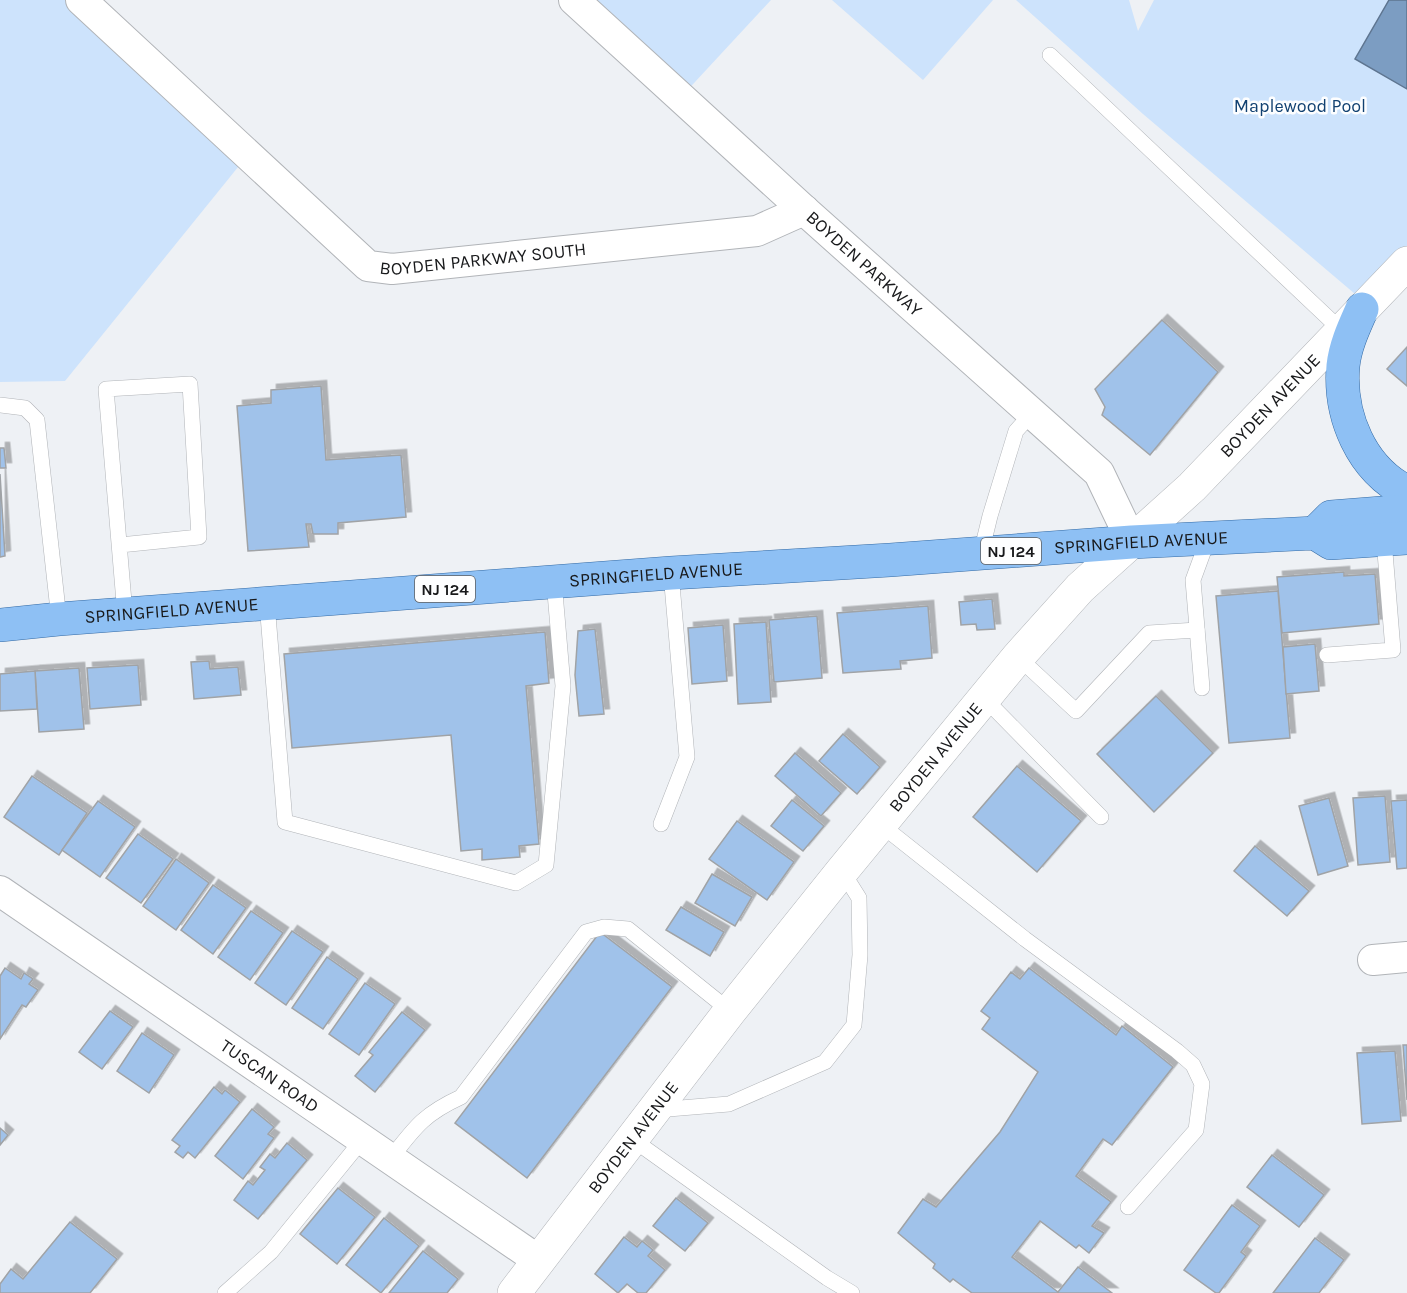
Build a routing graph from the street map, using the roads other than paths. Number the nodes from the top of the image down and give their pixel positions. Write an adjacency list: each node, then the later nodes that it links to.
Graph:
1 (81, 0): 4 (street, BOYDEN PARKWAY SOUTH)
2 (574, 0): 4 (street, BOYDEN PARKWAY)
3 (1050, 55): 6 (lane)
4 (804, 210): 8 (street, BOYDEN PARKWAY)
5 (1407, 263): 6 (street, BOYDEN AVENUE)
6 (1351, 319): 9 (main road); 14 (street, BOYDEN AVENUE)
7 (0, 405): 21 (lane)
8 (1032, 413): 14 (street, BOYDEN PARKWAY); 16 (lane)
9 (1407, 492)
10 (1407, 511): 11 (main road)
11 (1315, 533): 12 (main road, SPRINGFIELD AVENUE / NJ 124); 13 (main road, SPRINGFIELD AVENUE / NJ 124)
12 (1208, 538): 14 (main road, SPRINGFIELD AVENUE / NJ 124); 23 (lane)
13 (1396, 539): 24 (lane)
14 (1132, 542): 16 (main road, SPRINGFIELD AVENUE / NJ 124); 25 (street, BOYDEN AVENUE)
15 (120, 545): 15 (lane); 20 (lane)
16 (981, 553): 17 (main road, SPRINGFIELD AVENUE / NJ 124)
17 (671, 573): 18 (main road, SPRINGFIELD AVENUE / NJ 124); 29 (lane)
18 (554, 581): 19 (main road, SPRINGFIELD AVENUE / NJ 124); 19 (lane)
19 (267, 603): 20 (main road, SPRINGFIELD AVENUE / NJ 124)
20 (125, 614): 21 (main road, SPRINGFIELD AVENUE / NJ 124)
21 (59, 619): 22 (main road, SPRINGFIELD AVENUE / NJ 124)
22 (0, 625)
23 (1197, 630): 25 (lane); 26 (lane)
24 (1327, 655)
25 (1018, 657): 27 (street, BOYDEN AVENUE)
26 (1202, 688)
27 (984, 698): 28 (lane); 30 (street, BOYDEN AVENUE)
28 (1101, 817)
29 (661, 824)
30 (880, 824): 31 (street, BOYDEN AVENUE); 40 (lane)
31 (842, 871): 35 (street, BOYDEN AVENUE); 36 (lane)
32 (0, 891): 37 (street, TUSCAN ROAD)
33 (1407, 957): 34 (street)
34 (1373, 960)
35 (730, 1011): 36 (street, BOYDEN AVENUE); 39 (lane)
36 (656, 1110): 38 (street, BOYDEN AVENUE)
37 (363, 1139): 39 (street, TUSCAN ROAD); 42 (lane)
38 (632, 1139): 41 (street, BOYDEN AVENUE); 44 (lane)
39 (391, 1158): 41 (street, TUSCAN ROAD)
40 (1128, 1207)
41 (538, 1260): 43 (street, BOYDEN AVENUE)
42 (225, 1293)
43 (514, 1293)
44 (852, 1293)

